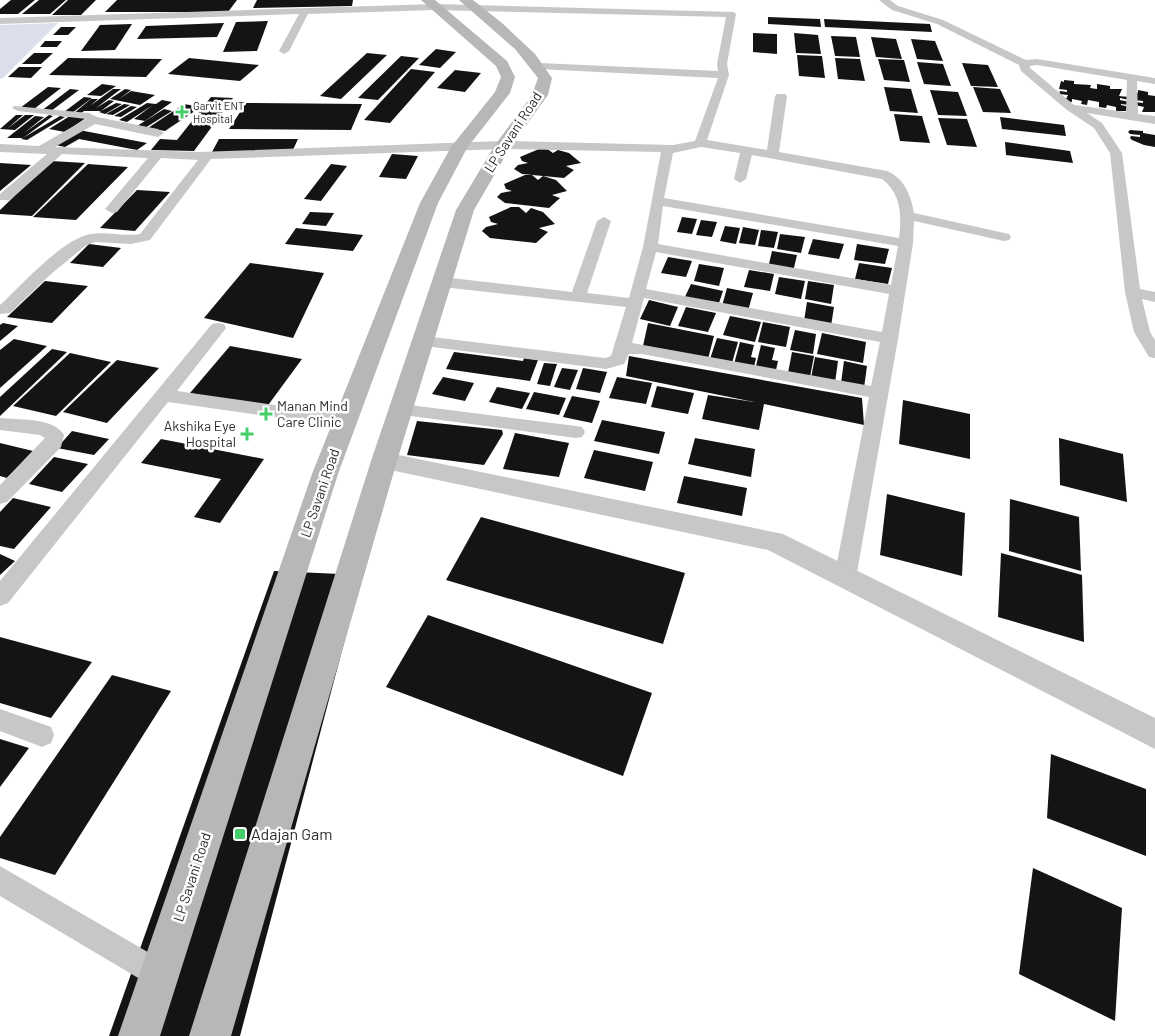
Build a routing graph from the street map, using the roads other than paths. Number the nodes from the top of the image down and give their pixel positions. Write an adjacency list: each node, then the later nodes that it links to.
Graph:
1 (252, 0): 7 (street)
2 (884, 0): 10 (street)
3 (431, 3): 4 (street); 5 (street); 24 (main road, LP Savani Road)
4 (471, 4): 11 (main road); 12 (street)
5 (358, 5): 6 (street)
6 (305, 11): 7 (street); 9 (street)
7 (238, 14): 8 (street)
8 (0, 22)
9 (284, 50)
10 (1024, 63): 13 (street); 17 (street)
11 (539, 66): 12 (street); 23 (main road, LP Savani Road)
12 (724, 75): 22 (street)
13 (1132, 77): 14 (street); 18 (street)
14 (1155, 81)
15 (781, 96): 31 (street)
16 (18, 108): 19 (street)
17 (1070, 108): 18 (street); 44 (street)
18 (1132, 116): 20 (street)
19 (93, 120): 21 (street); 25 (street)
20 (1155, 120)
21 (158, 133)
22 (700, 143): 26 (street); 29 (street)
23 (503, 145): 24 (street); 26 (street); 42 (main road, LP Savani Road)
24 (459, 147): 32 (street); 57 (main road, LP Savani Road)
25 (44, 148): 27 (street); 28 (street)
26 (668, 149): 35 (street)
27 (3, 150)
28 (59, 150): 30 (street); 34 (street)
29 (747, 151): 31 (street); 33 (street)
30 (157, 155): 32 (street); 36 (street)
31 (772, 155): 37 (street)
32 (207, 156): 48 (street)
33 (740, 179)
34 (5, 198)
35 (657, 201): 40 (street); 41 (street)
36 (112, 209)
37 (906, 215): 39 (street); 40 (street)
38 (604, 221): 45 (street)
39 (1004, 237)
40 (906, 243): 43 (street)
41 (650, 247): 43 (street); 47 (street)
42 (442, 282): 45 (street); 51 (main road, LP Savani Road)
43 (897, 291): 50 (street)
44 (1133, 292): 46 (street); 53 (street)
45 (578, 297): 47 (street)
46 (1155, 297)
47 (636, 298): 50 (street); 52 (street)
48 (4, 310)
49 (218, 328): 55 (street)
50 (890, 339): 54 (street)
51 (424, 341): 52 (street); 56 (main road, LP Savani Road)
52 (623, 348): 54 (street)
53 (1155, 353)
54 (880, 393): 62 (street)
55 (164, 395): 57 (street); 63 (street)
56 (402, 410): 59 (street); 60 (main road, LP Savani Road)
57 (345, 422): 68 (main road, LP Savani Road)
58 (0, 424): 61 (street)
59 (576, 432)
60 (384, 461): 62 (street); 70 (main road, LP Savani Road)
61 (0, 497)
62 (845, 578): 65 (street)
63 (0, 596)
64 (0, 720): 66 (street)
65 (1155, 734)
66 (42, 735)
67 (0, 880): 68 (street)
68 (160, 975): 69 (main road, LP Savani Road)
69 (139, 1036)
70 (210, 1036)

